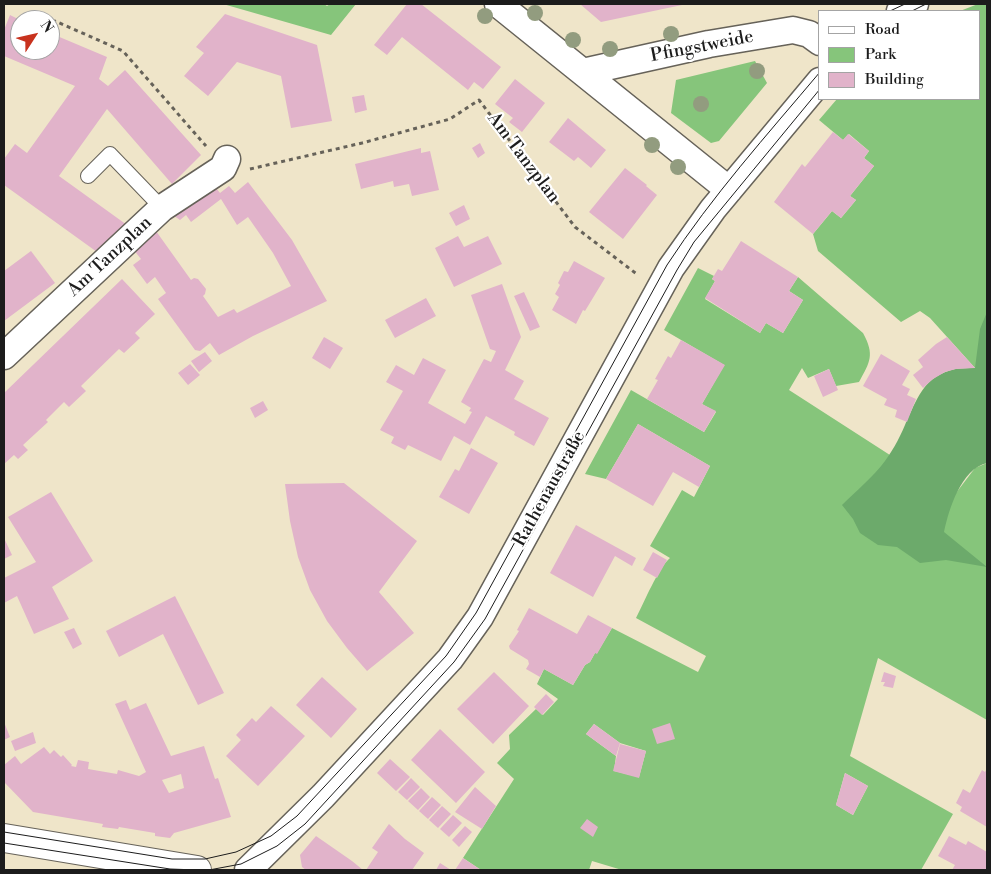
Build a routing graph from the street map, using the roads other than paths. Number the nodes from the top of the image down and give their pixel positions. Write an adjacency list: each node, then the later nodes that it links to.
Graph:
1 (498, 4): 5 (street)
2 (915, 4): 3 (street)
3 (902, 10)
4 (818, 41): 5 (street, Pfingstweide)
5 (583, 72): 9 (street)
6 (818, 83): 9 (street, Rathenaustraße)
7 (225, 163): 10 (street, Am Tanzplan)
8 (88, 176): 10 (lane)
9 (729, 190): 14 (street, Rathenaustraße)
10 (162, 208): 11 (street, Am Tanzplan)
11 (4, 356)
12 (4, 838): 13 (main road)
13 (197, 870)
14 (248, 870)

